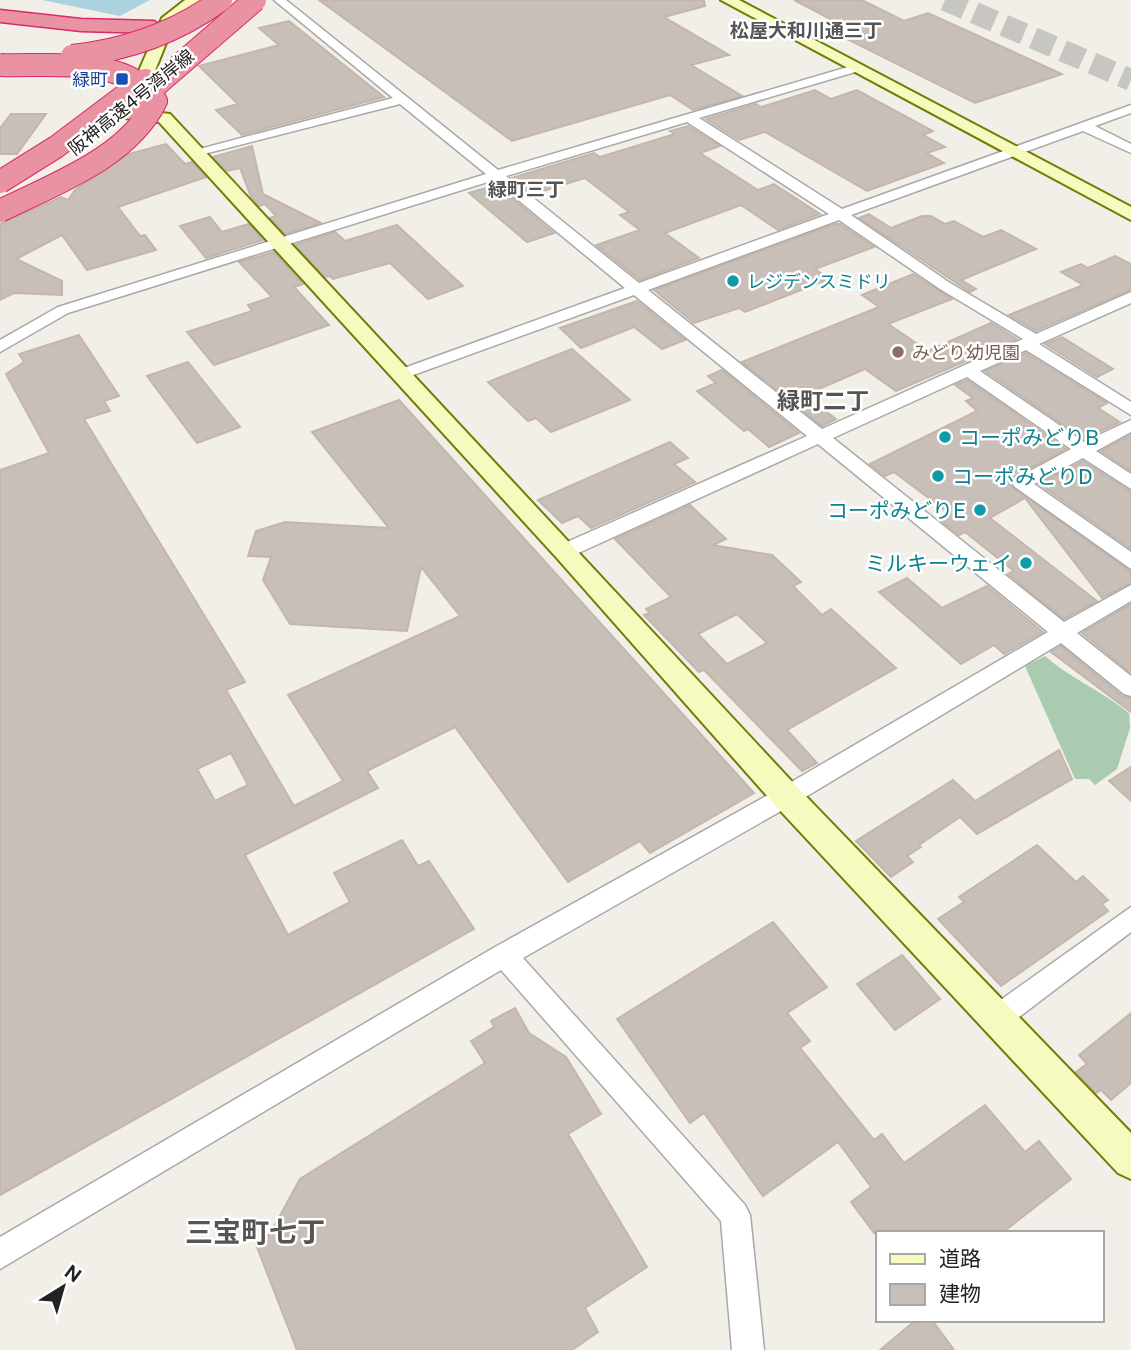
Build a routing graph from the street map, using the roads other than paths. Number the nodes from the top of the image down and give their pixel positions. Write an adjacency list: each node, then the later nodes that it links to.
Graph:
1 (196, 0): 15 (street)
2 (221, 0): 11 (highway, bridge)
3 (237, 0): 22 (highway, 阪神高速4号湾岸線, bridge)
4 (255, 0): 24 (highway, 阪神高速4号湾岸線, bridge)
5 (264, 0): 10 (highway, bridge)
6 (279, 0): 13 (street)
7 (728, 0): 12 (street)
8 (0, 16): 10 (highway)
9 (0, 24): 10 (highway)
10 (154, 27)
11 (2, 59): 25 (highway, bridge)
12 (858, 68): 16 (street); 19 (street)
13 (399, 100): 20 (street); 21 (street)
14 (1131, 109): 17 (street)
15 (112, 112): 20 (street); 23 (street)
16 (690, 118): 21 (street); 27 (street)
17 (1084, 126): 18 (street); 19 (street)
18 (1131, 149)
19 (1014, 152): 26 (street); 27 (street)
20 (197, 154): 28 (street)
21 (495, 176): 28 (street); 29 (street)
22 (0, 182)
23 (0, 190)
24 (0, 196)
25 (0, 211)
26 (1131, 214)
27 (841, 215): 29 (street); 31 (street)
28 (280, 244): 32 (street); 34 (street)
29 (634, 289): 34 (street); 37 (street)
30 (1131, 297): 31 (street)
31 (1030, 341): 33 (street); 35 (street)
32 (0, 347)
33 (967, 369): 37 (street); 38 (street)
34 (399, 375): 40 (street)
35 (1131, 410)
36 (1131, 425): 38 (street)
37 (818, 436): 40 (street); 43 (street)
38 (1083, 450): 39 (street); 41 (street)
39 (1131, 483)
40 (565, 551): 45 (street)
41 (1131, 562)
42 (1131, 592): 43 (street)
43 (1063, 632): 44 (street); 45 (street)
44 (1131, 688)
45 (786, 796): 47 (street); 48 (street)
46 (1131, 918): 48 (street)
47 (504, 956): 50 (street); 51 (street)
48 (997, 1018): 49 (street)
49 (1131, 1160)
50 (0, 1254)
51 (748, 1350)

